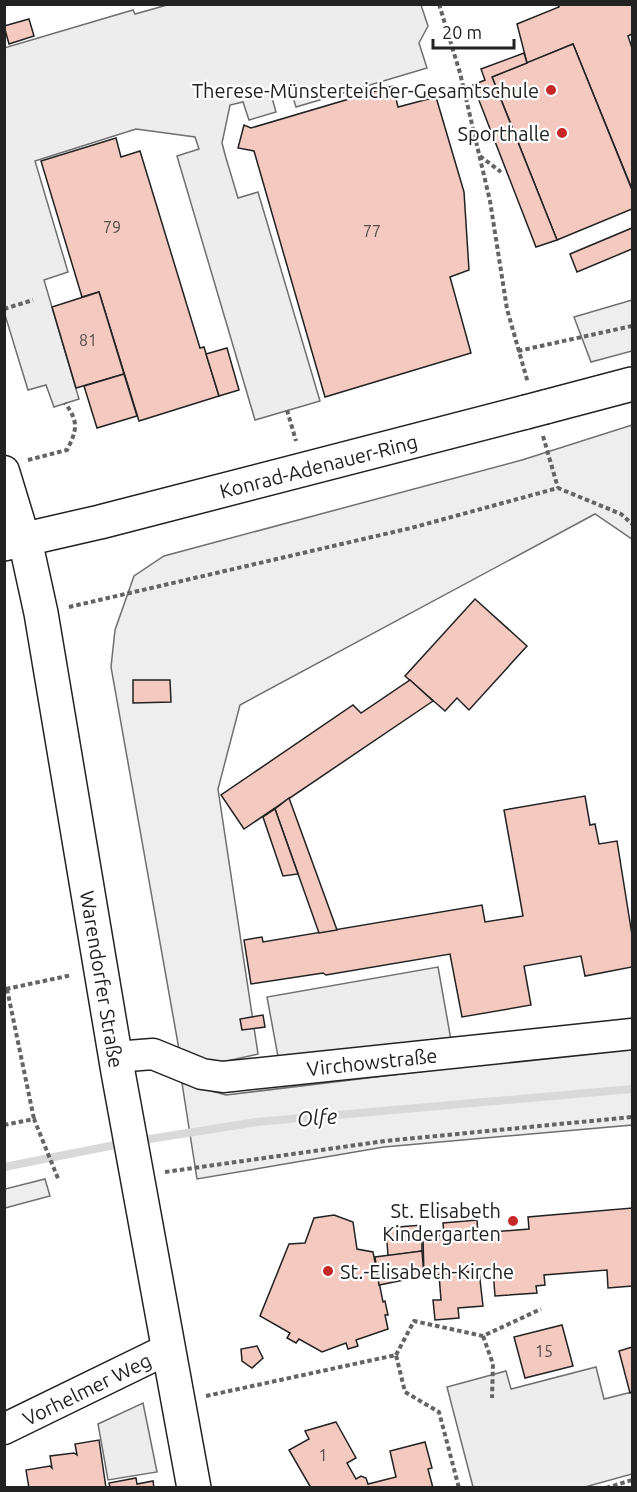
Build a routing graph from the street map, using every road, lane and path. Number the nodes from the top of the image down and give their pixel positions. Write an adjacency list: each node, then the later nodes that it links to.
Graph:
1 (439, 4): 2 (path)
2 (479, 155): 3 (path); 7 (path)
3 (501, 172)
4 (33, 300): 5 (path)
5 (4, 309)
6 (633, 326): 7 (path)
7 (518, 351): 10 (path)
8 (633, 384): 10 (main road, Konrad-Adenauer-Ring)
9 (65, 403): 11 (path)
10 (535, 409): 12 (path); 14 (main road, Konrad-Adenauer-Ring)
11 (15, 466): 14 (street, Warendorfer Straße)
12 (558, 488): 13 (path); 15 (path)
13 (633, 524)
14 (15, 542): 15 (main road, Warendorfer Straße)
15 (41, 613): 16 (main road, Warendorfer Straße)
16 (102, 969): 17 (path); 19 (main road, Warendorfer Straße)
17 (6, 989): 21 (path)
18 (633, 1034): 19 (street, Virchowstraße)
19 (115, 1057): 23 (main road, Warendorfer Straße)
20 (633, 1117): 23 (path)
21 (34, 1119): 22 (path); 24 (path)
22 (4, 1125)
23 (133, 1155): 27 (main road, Warendorfer Straße)
24 (59, 1181)
25 (541, 1309): 26 (path)
26 (483, 1336): 28 (path); 29 (path)
27 (168, 1349): 30 (main road, Warendorfer Straße); 31 (street, Vorhelmer Weg)
28 (396, 1355): 30 (path); 34 (path)
29 (492, 1398)
30 (178, 1402): 33 (main road, Warendorfer Straße)
31 (4, 1429)
32 (633, 1480): 35 (path)
33 (194, 1488)
34 (459, 1488)
35 (606, 1488)

